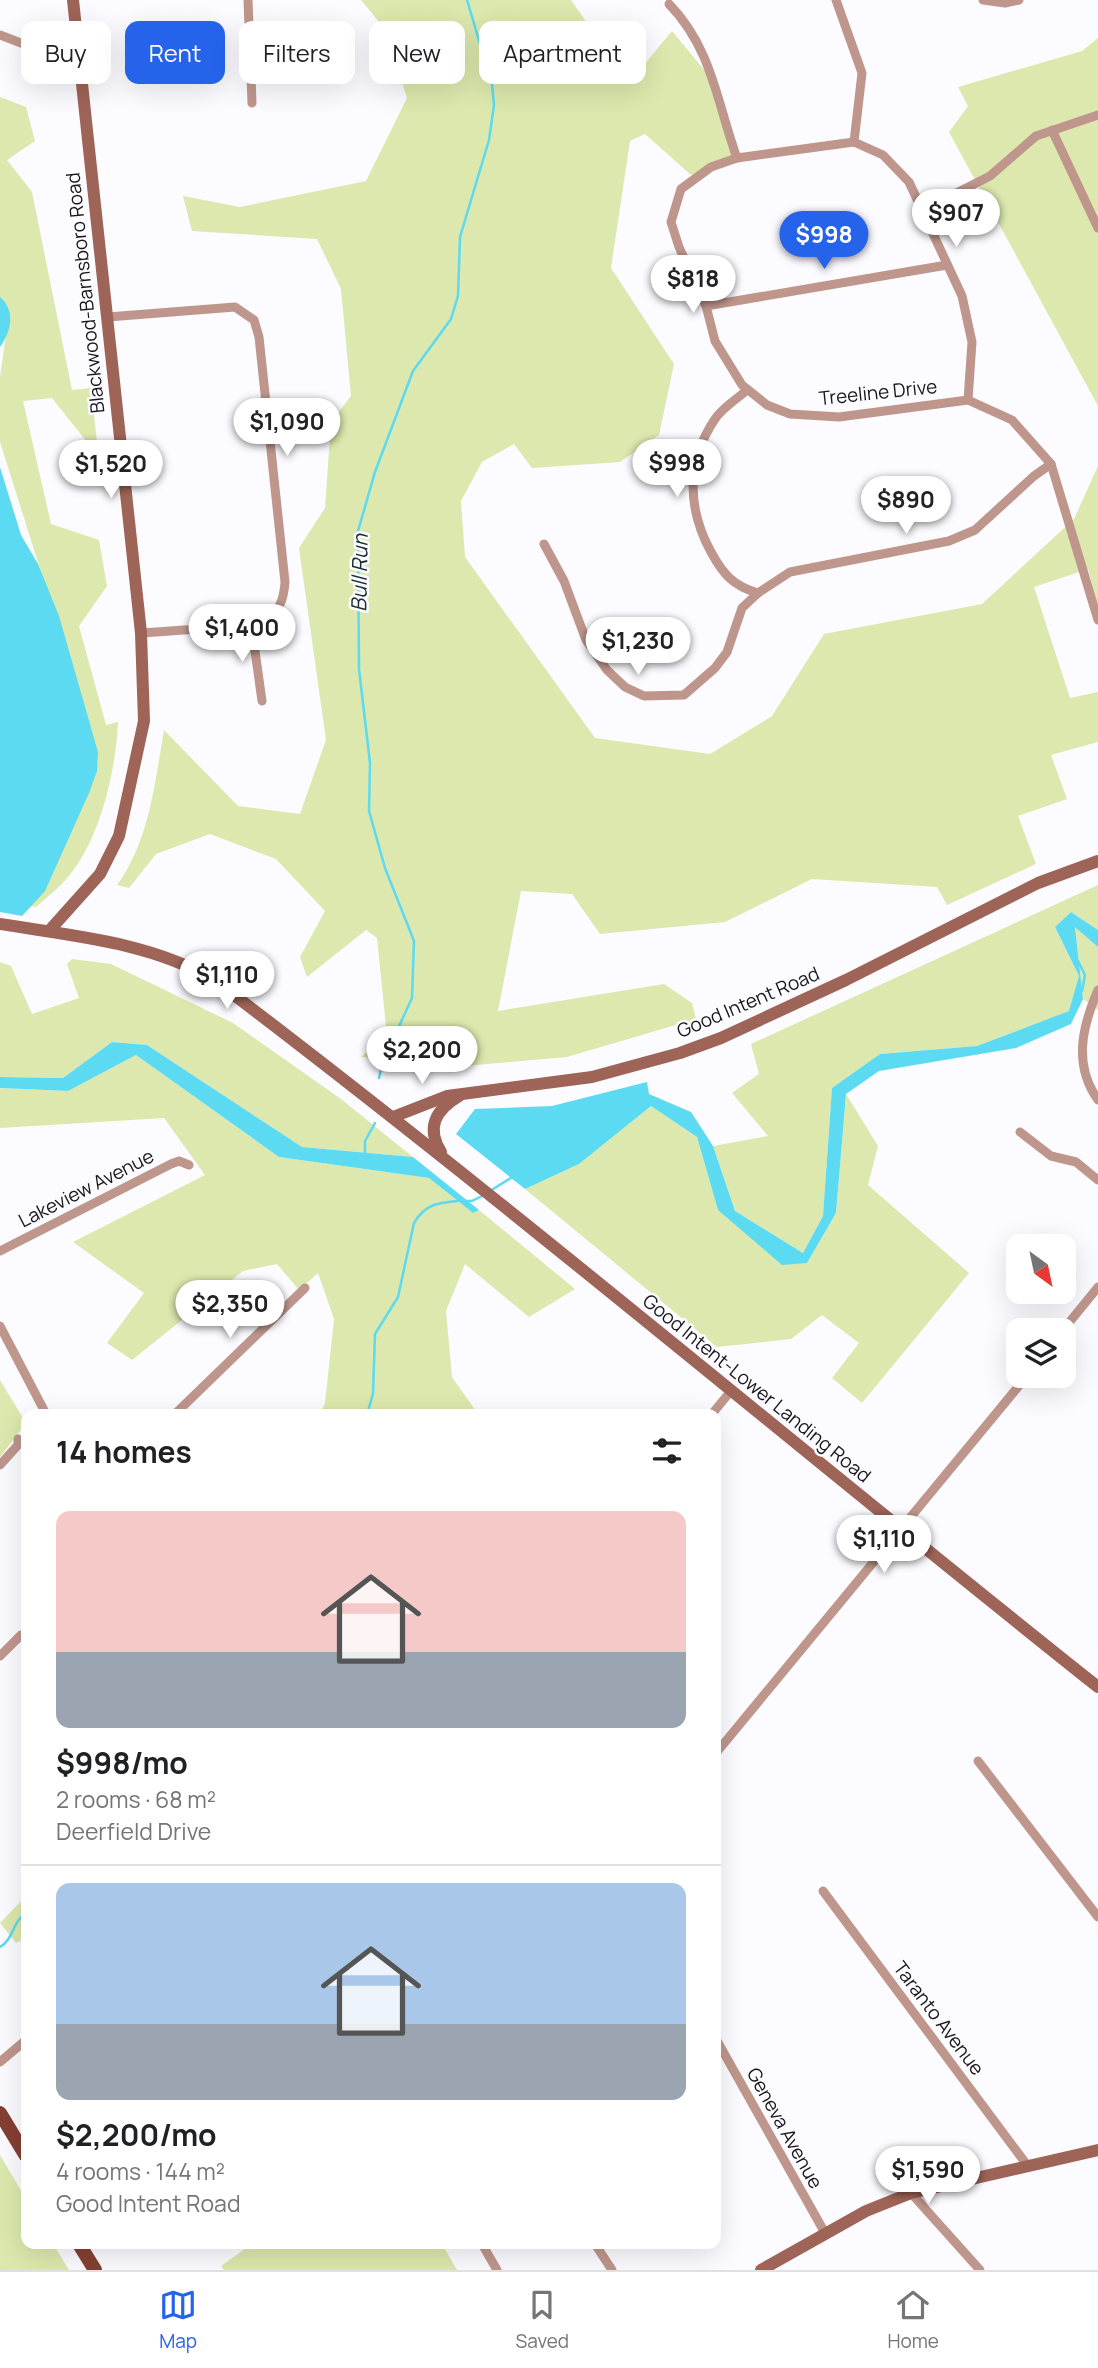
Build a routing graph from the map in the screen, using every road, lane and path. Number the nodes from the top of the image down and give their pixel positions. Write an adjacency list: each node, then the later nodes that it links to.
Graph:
1 (73, 0): 7 (main road, Blackwood-Barnsboro Road)
2 (248, 0): 11 (street)
3 (836, 0): 14 (street)
4 (984, 0): 5 (street)
5 (1019, 0)
6 (669, 4): 15 (street)
7 (75, 21)
8 (0, 35): 9 (street)
9 (21, 43)
10 (82, 84): 20 (main road, Blackwood-Barnsboro Road)
11 (252, 103)
12 (1098, 115): 13 (street)
13 (1052, 130): 16 (street); 17 (street)
14 (854, 142): 15 (street, Treeline Drive); 16 (street)
15 (737, 158): 19 (street, Treeline Drive)
16 (923, 210): 18 (street)
17 (1098, 228)
18 (947, 265): 19 (street); 22 (street)
19 (706, 306): 21 (street, Treeline Drive)
20 (108, 317): 28 (street); 29 (main road, Blackwood-Barnsboro Road)
21 (747, 390): 22 (street, Treeline Drive); 26 (street)
22 (968, 400): 23 (street)
23 (1051, 464): 25 (street); 26 (street)
24 (544, 544): 26 (street)
25 (1094, 590): 27 (street)
26 (758, 593)
27 (1098, 621)
28 (251, 622): 29 (street); 30 (street)
29 (141, 633): 33 (main road, Blackwood-Barnsboro Road)
30 (262, 701)
31 (1098, 861): 35 (main road, Good Intent Road)
32 (0, 924): 33 (main road, Good Intent-Lower Landing Road)
33 (49, 931): 37 (main road, Good Intent-Lower Landing Road)
34 (1097, 992): 36 (street)
35 (464, 1093): 37 (main road, Good Intent Road); 39 (main road)
36 (1098, 1100)
37 (393, 1117): 39 (main road, Good Intent-Lower Landing Road)
38 (1020, 1132): 41 (street)
39 (446, 1158): 48 (main road, Good Intent-Lower Landing Road)
40 (189, 1165): 42 (street, Lakeview Avenue)
41 (1098, 1180)
42 (0, 1251)
43 (1098, 1287): 45 (street)
44 (306, 1288): 50 (street)
45 (1073, 1318)
46 (0, 1326): 49 (street)
47 (1017, 1388): 54 (street)
48 (730, 1392): 51 (street); 54 (main road, Good Intent-Lower Landing Road)
49 (43, 1409)
50 (180, 1409)
51 (716, 1409)
52 (18, 1438): 53 (street)
53 (0, 1465)
54 (902, 1530): 57 (main road, Good Intent-Lower Landing Road); 58 (street)
55 (21, 1635): 56 (street)
56 (0, 1656)
57 (1098, 1687)
58 (721, 1748)
59 (978, 1761): 61 (street)
60 (823, 1891): 68 (street, Taranto Avenue)
61 (1098, 1917)
62 (21, 2044): 64 (street)
63 (721, 2048): 70 (street, Geneva Avenue)
64 (0, 2062)
65 (0, 2113): 66 (main road)
66 (21, 2148)
67 (1098, 2150): 68 (main road)
68 (1027, 2165): 69 (main road)
69 (911, 2193): 70 (main road); 78 (street)
70 (825, 2233): 77 (main road)
71 (82, 2249): 74 (main road)
72 (485, 2249): 75 (street)
73 (598, 2249): 76 (street)
74 (95, 2270)
75 (497, 2270)
76 (612, 2270)
77 (761, 2270)
78 (980, 2270)

